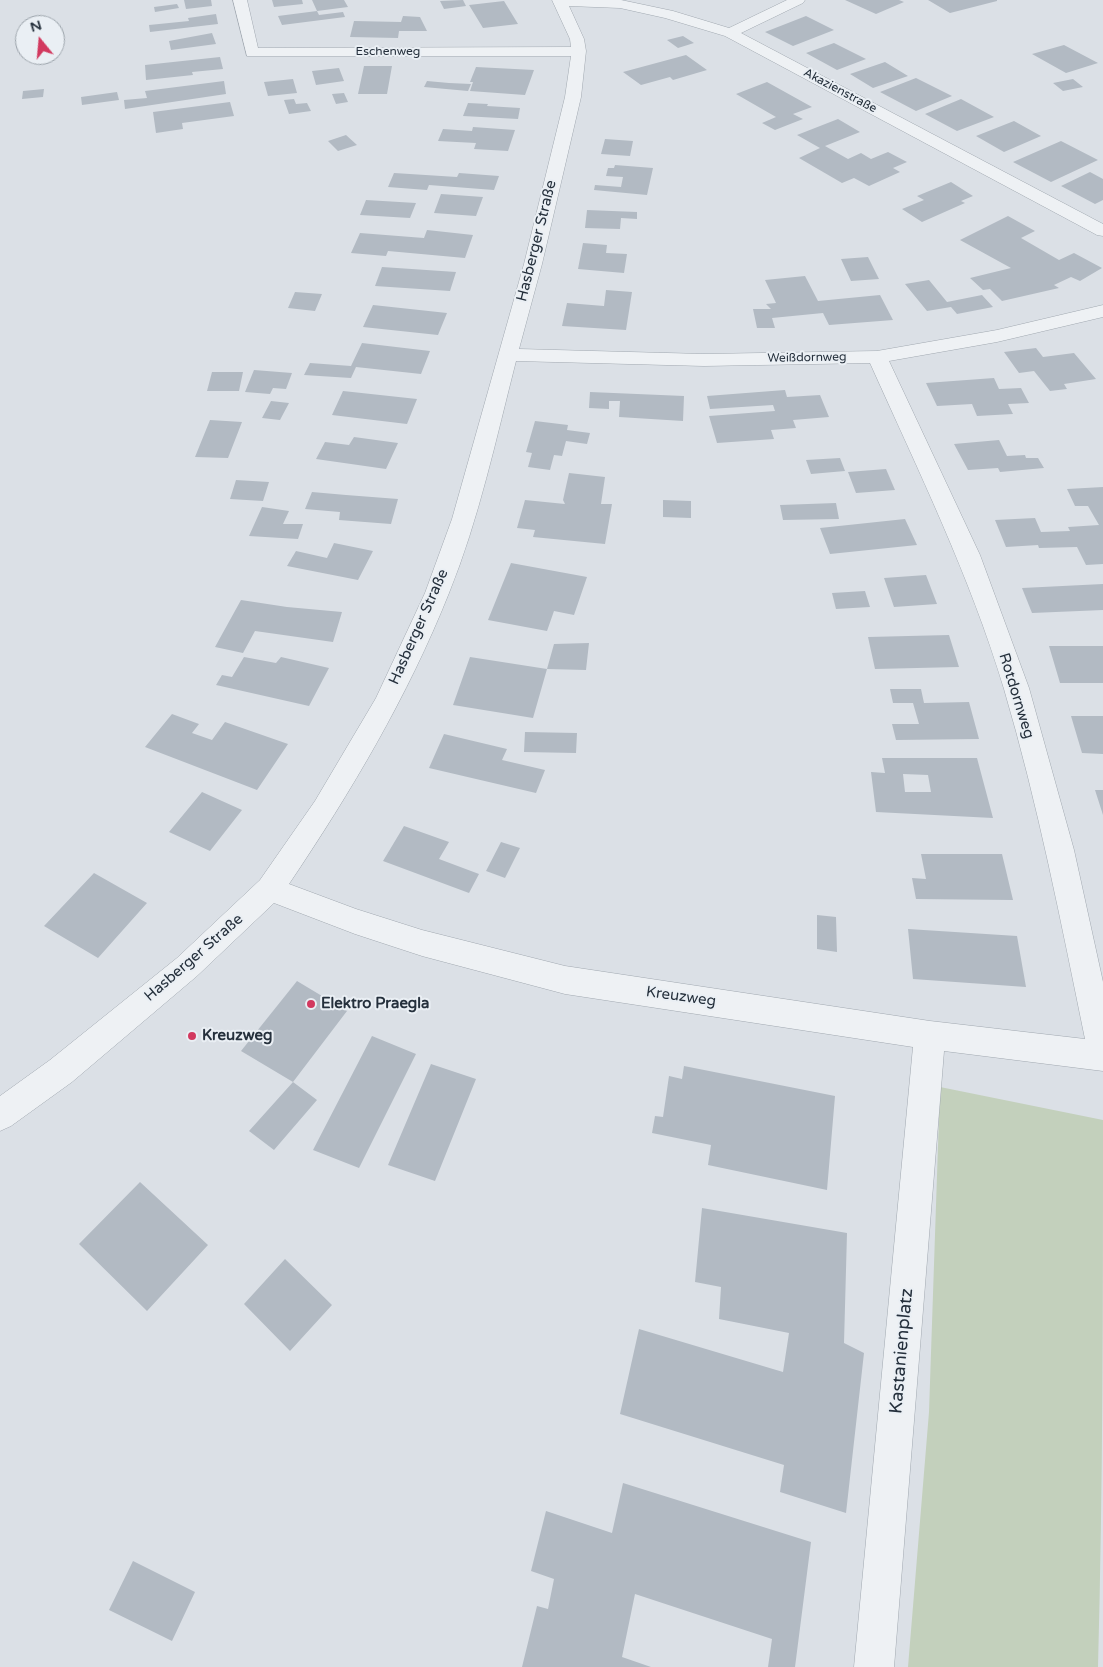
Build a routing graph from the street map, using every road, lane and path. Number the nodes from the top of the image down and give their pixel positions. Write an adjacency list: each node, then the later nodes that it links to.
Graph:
1 (240, 0): 5 (street, Eschenweg)
2 (798, 0): 4 (street)
3 (560, 1): 4 (street, Akazienstraße); 5 (street, Hasberger Straße)
4 (730, 33): 6 (street, Akazienstraße)
5 (579, 50): 8 (street, Hasberger Straße)
6 (1103, 231)
7 (1103, 311): 9 (street, Weißdornweg)
8 (507, 355): 9 (street, Weißdornweg); 10 (street, Hasberger Straße)
9 (877, 356): 12 (street, Rotdornweg)
10 (270, 889): 11 (street, Kreuzweg); 13 (street, Hasberger Straße)
11 (930, 1034): 12 (street, Kreuzweg); 14 (street, Kastanienplatz)
12 (1103, 1054)
13 (0, 1115)
14 (874, 1667)

